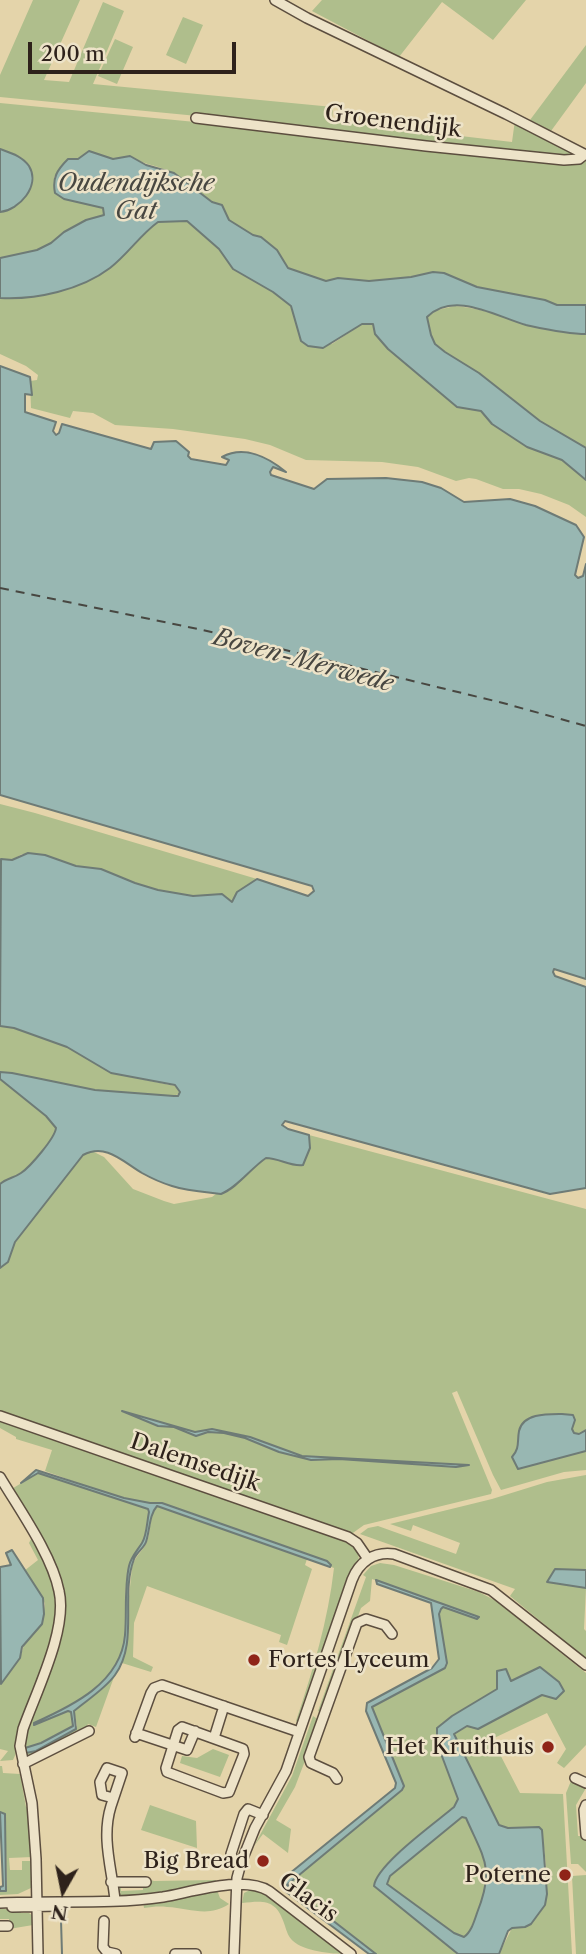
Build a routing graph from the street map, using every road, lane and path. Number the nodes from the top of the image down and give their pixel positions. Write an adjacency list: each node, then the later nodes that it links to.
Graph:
1 (275, 0): 3 (street)
2 (196, 118): 3 (street, Groenendijk)
3 (585, 155)
4 (0, 1416): 6 (street, Dalemsedijk)
5 (0, 1477): 17 (street)
6 (368, 1559): 8 (street); 10 (street)
7 (392, 1634): 11 (street)
8 (586, 1665)
9 (224, 1706): 14 (street); 15 (street); 16 (street)
10 (307, 1711): 11 (street); 14 (street)
11 (324, 1717): 19 (street)
12 (89, 1731): 17 (street)
13 (195, 1731): 15 (street); 16 (street); 16 (street)
14 (299, 1732): 23 (street)
15 (214, 1738): 16 (street)
16 (173, 1746)
17 (23, 1764): 30 (street)
18 (575, 1778): 20 (street)
19 (337, 1779)
20 (586, 1783)
21 (113, 1798): 26 (street)
22 (586, 1805): 24 (street)
23 (263, 1815): 25 (street); 25 (street)
24 (586, 1835)
25 (241, 1863): 28 (street)
26 (111, 1882): 27 (street); 29 (street)
27 (146, 1882)
28 (237, 1886): 29 (street, Glacis); 37 (street); 38 (street, Glacis)
29 (115, 1900): 30 (street, Glacis)
30 (36, 1904): 31 (street, Glacis); 33 (street)
31 (0, 1905)
32 (104, 1921): 34 (street)
33 (38, 1954)
34 (116, 1954)
35 (175, 1954): 36 (street)
36 (196, 1954)
37 (234, 1954)
38 (351, 1954)

